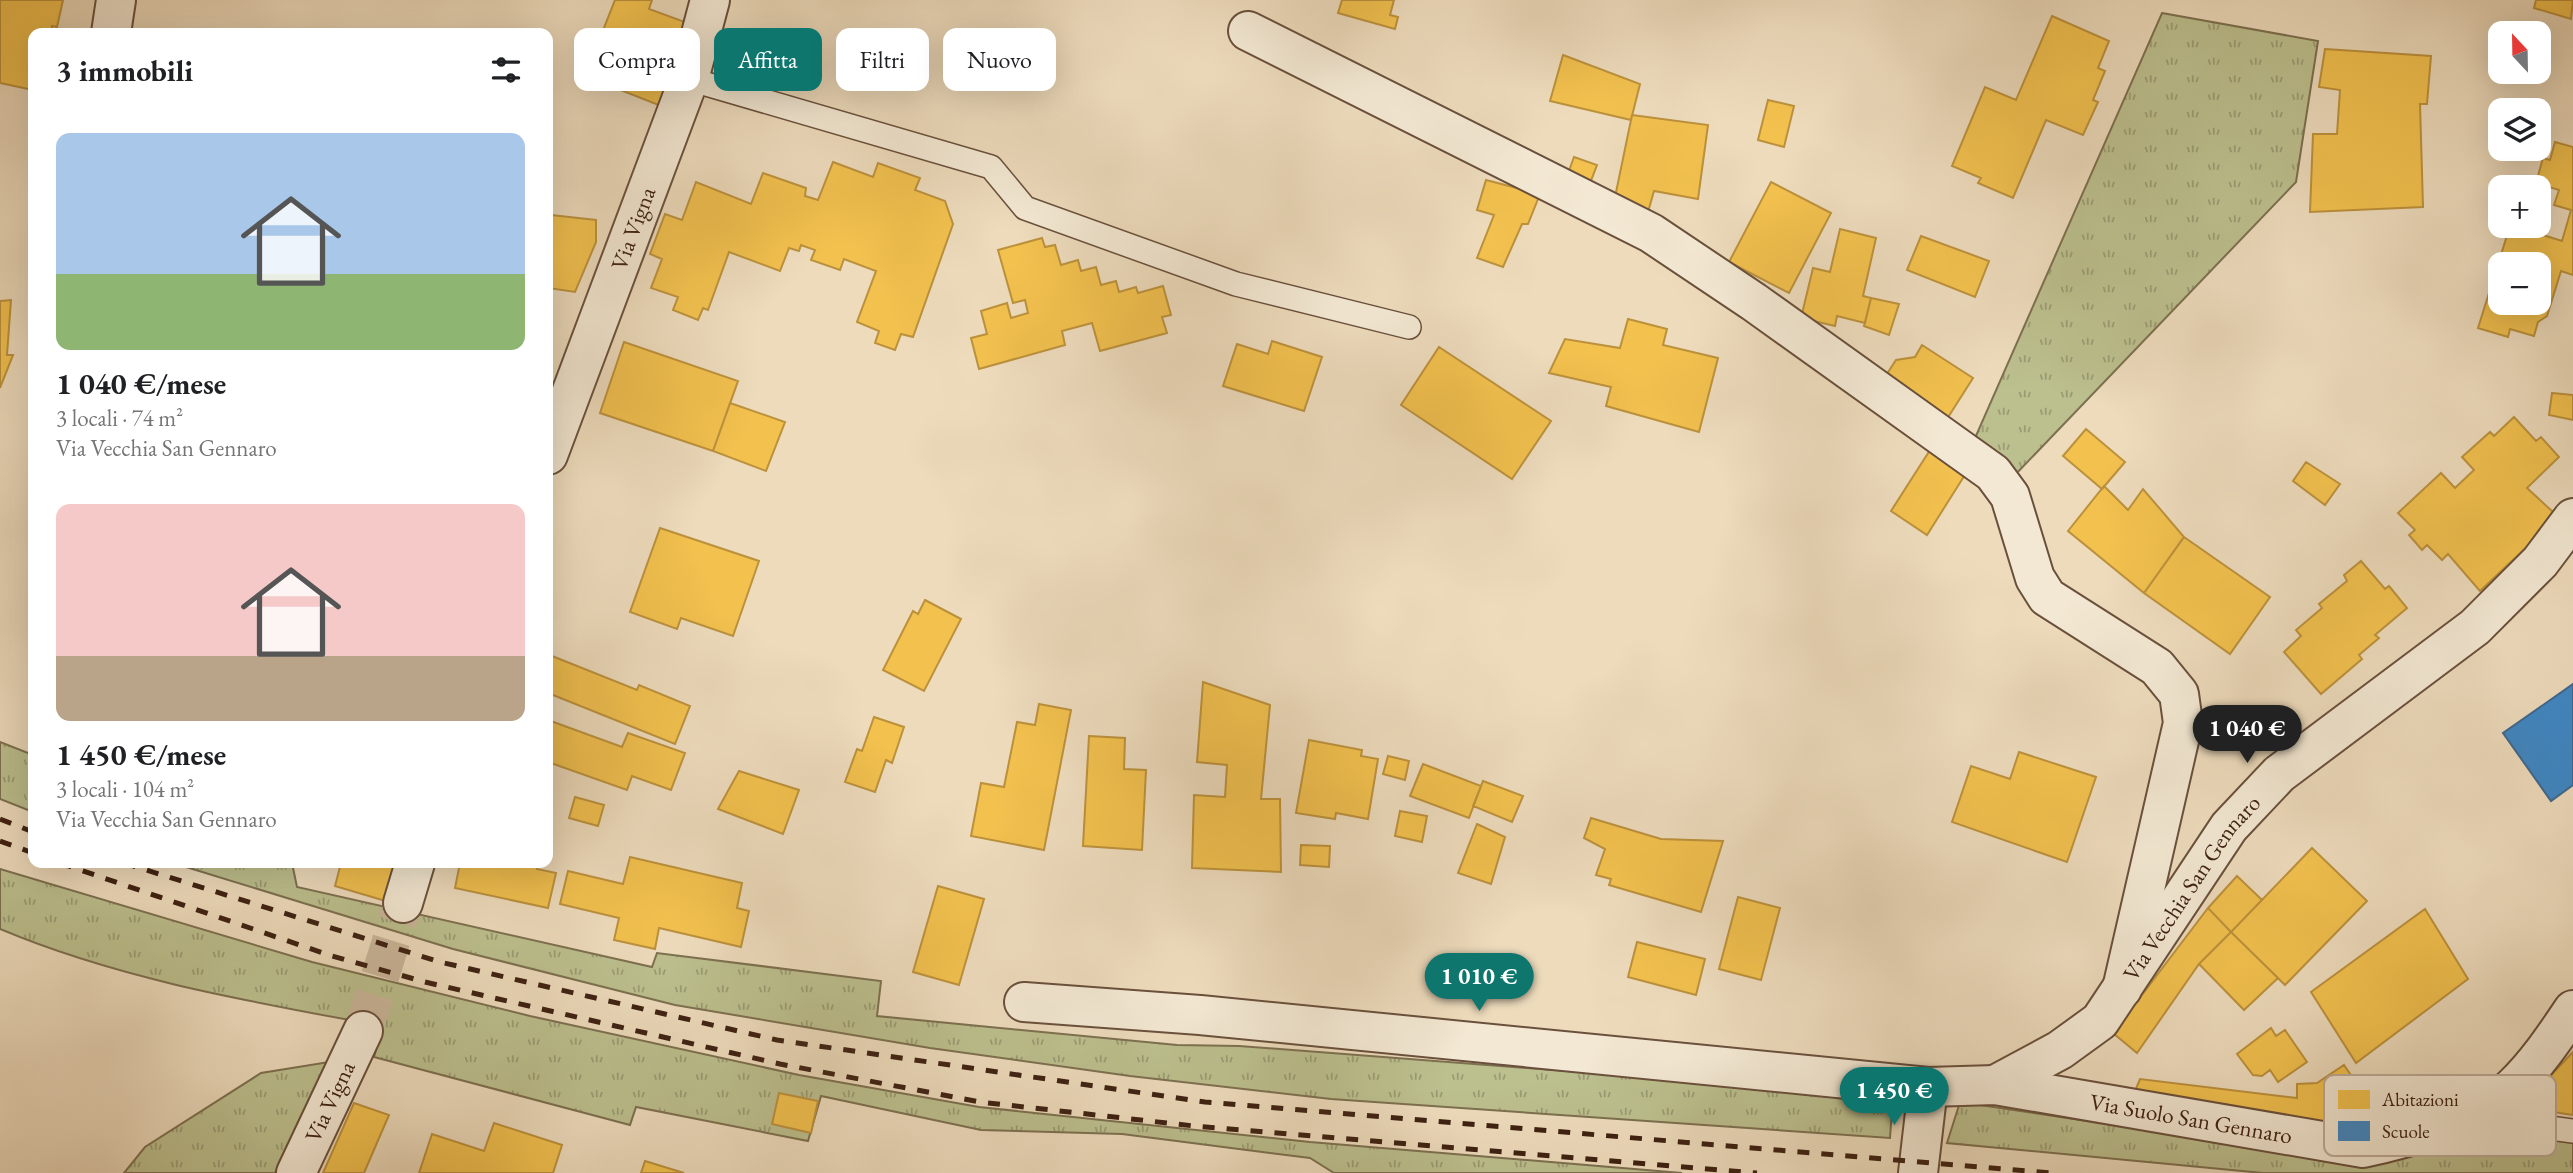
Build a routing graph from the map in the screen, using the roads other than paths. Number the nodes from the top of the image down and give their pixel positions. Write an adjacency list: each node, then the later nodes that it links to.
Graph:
1 (116, 0): 3 (street)
2 (710, 0): 5 (street, Via Vigna)
3 (112, 28)
4 (1248, 31): 13 (street)
5 (700, 38)
6 (700, 82): 8 (lane)
7 (684, 91): 9 (street, Via Vigna)
8 (1409, 327)
9 (553, 442)
10 (2573, 518): 13 (street, Via Vecchia San Gennaro)
11 (414, 868): 12 (street)
12 (403, 903)
13 (2122, 989): 18 (street, Via Vecchia San Gennaro)
14 (1024, 1002): 19 (street, Via Suolo San Gennaro)
15 (2573, 1010): 17 (street, Via Suolo San Gennaro)
16 (363, 1031): 21 (street, Via Vigna)
17 (2523, 1075)
18 (1995, 1085): 19 (street, Via Suolo San Gennaro); 20 (street, Via Suolo San Gennaro)
19 (1928, 1087): 22 (street)
20 (2324, 1141)
21 (296, 1173)
22 (1918, 1173)

